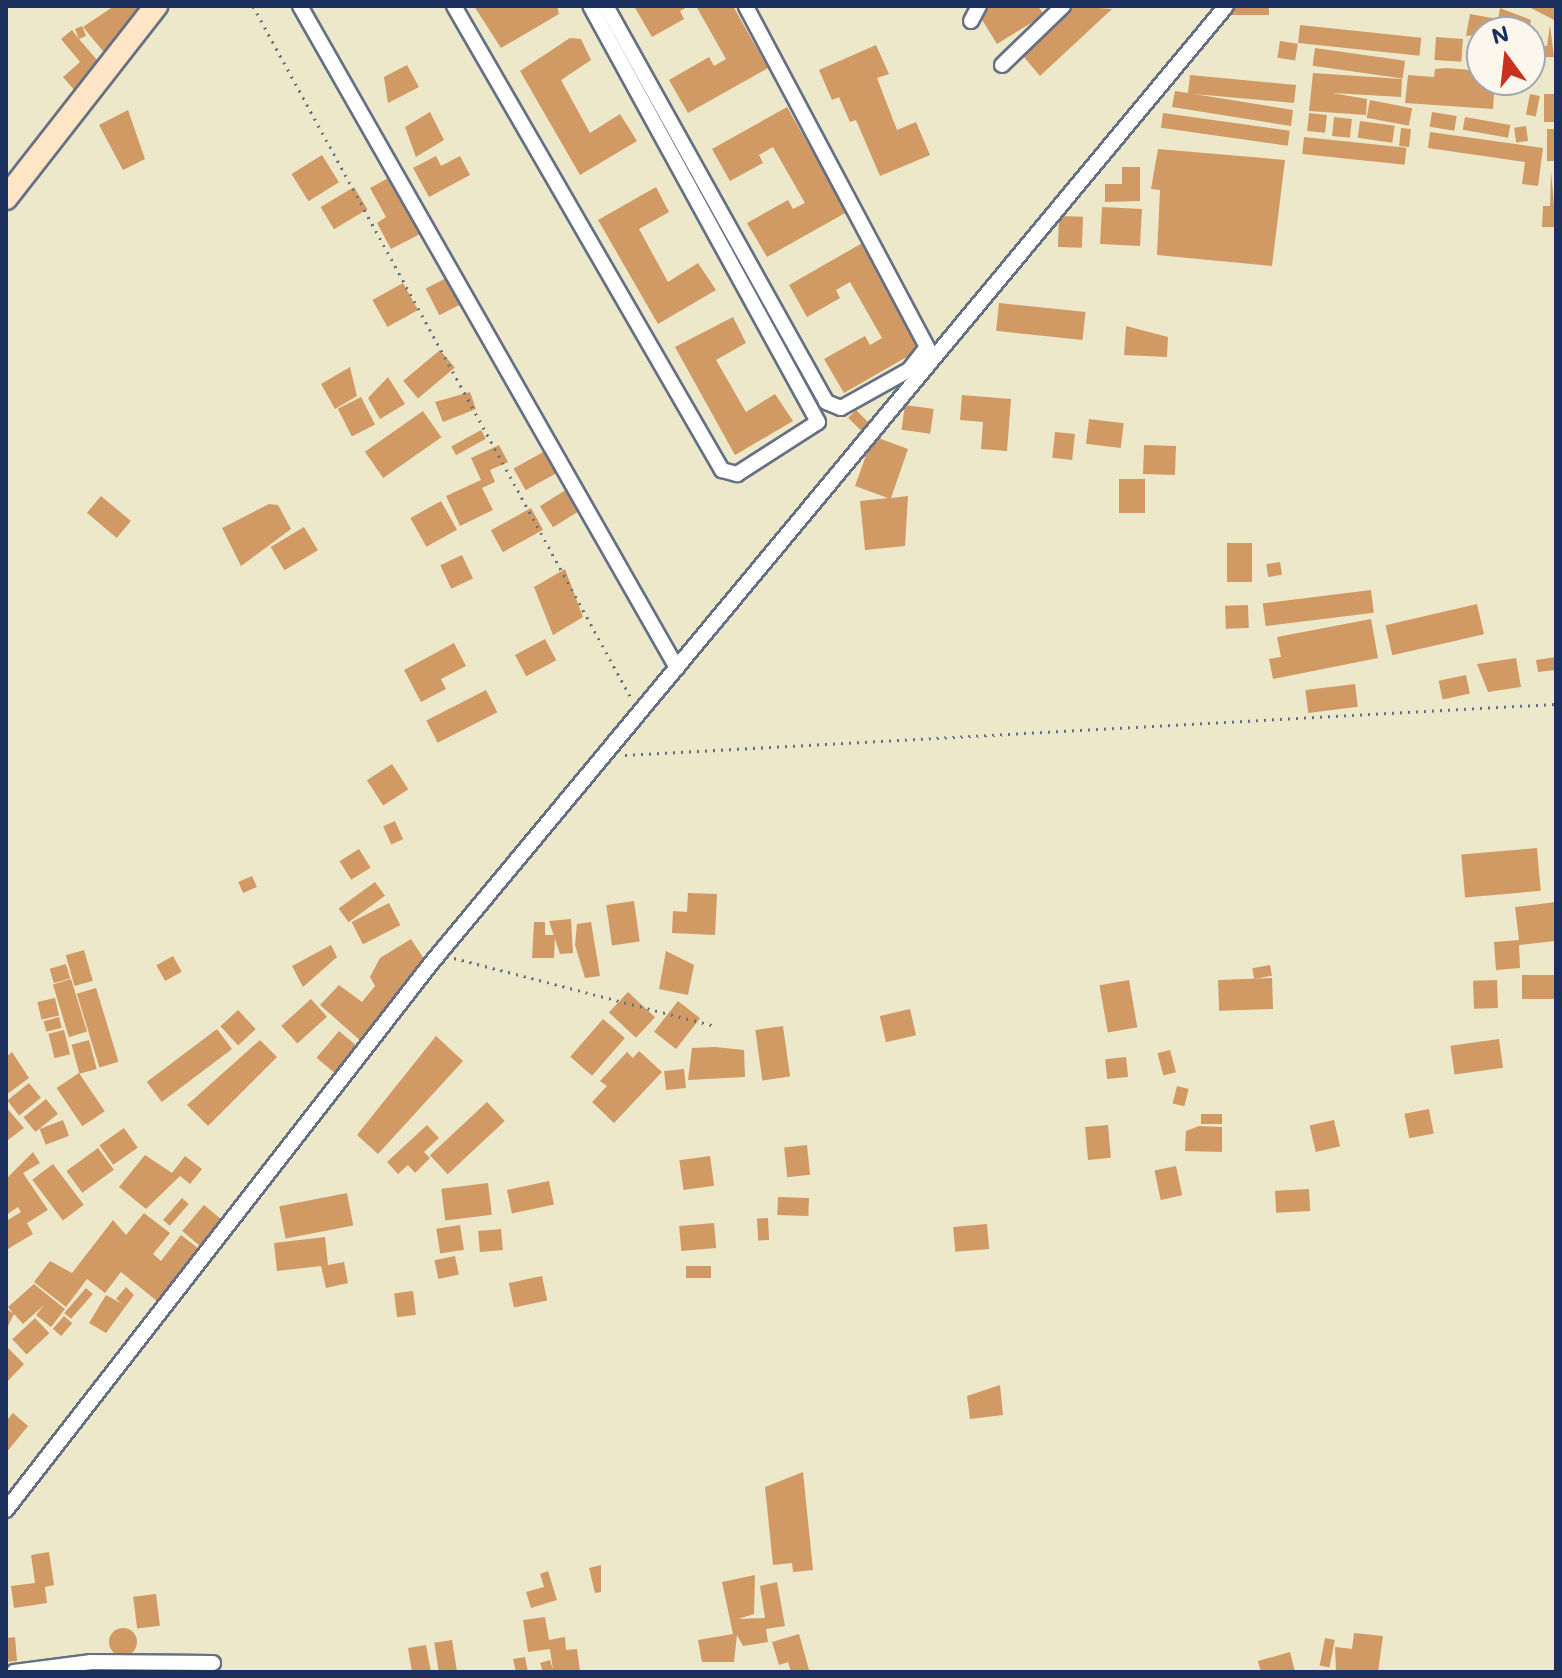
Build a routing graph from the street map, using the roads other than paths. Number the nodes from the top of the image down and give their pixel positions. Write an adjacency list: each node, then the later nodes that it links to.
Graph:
1 (156, 6): 12 (main road)
2 (300, 6): 13 (street)
3 (454, 6): 4 (street)
4 (590, 6)
5 (606, 6): 6 (street)
6 (746, 6)
7 (979, 6): 10 (street)
8 (1063, 6): 11 (street)
9 (1226, 6): 13 (street)
10 (971, 21)
11 (1002, 65)
12 (6, 198)
13 (677, 668): 14 (street)
14 (6, 1510)
15 (213, 1663): 16 (street)
16 (14, 1672)

